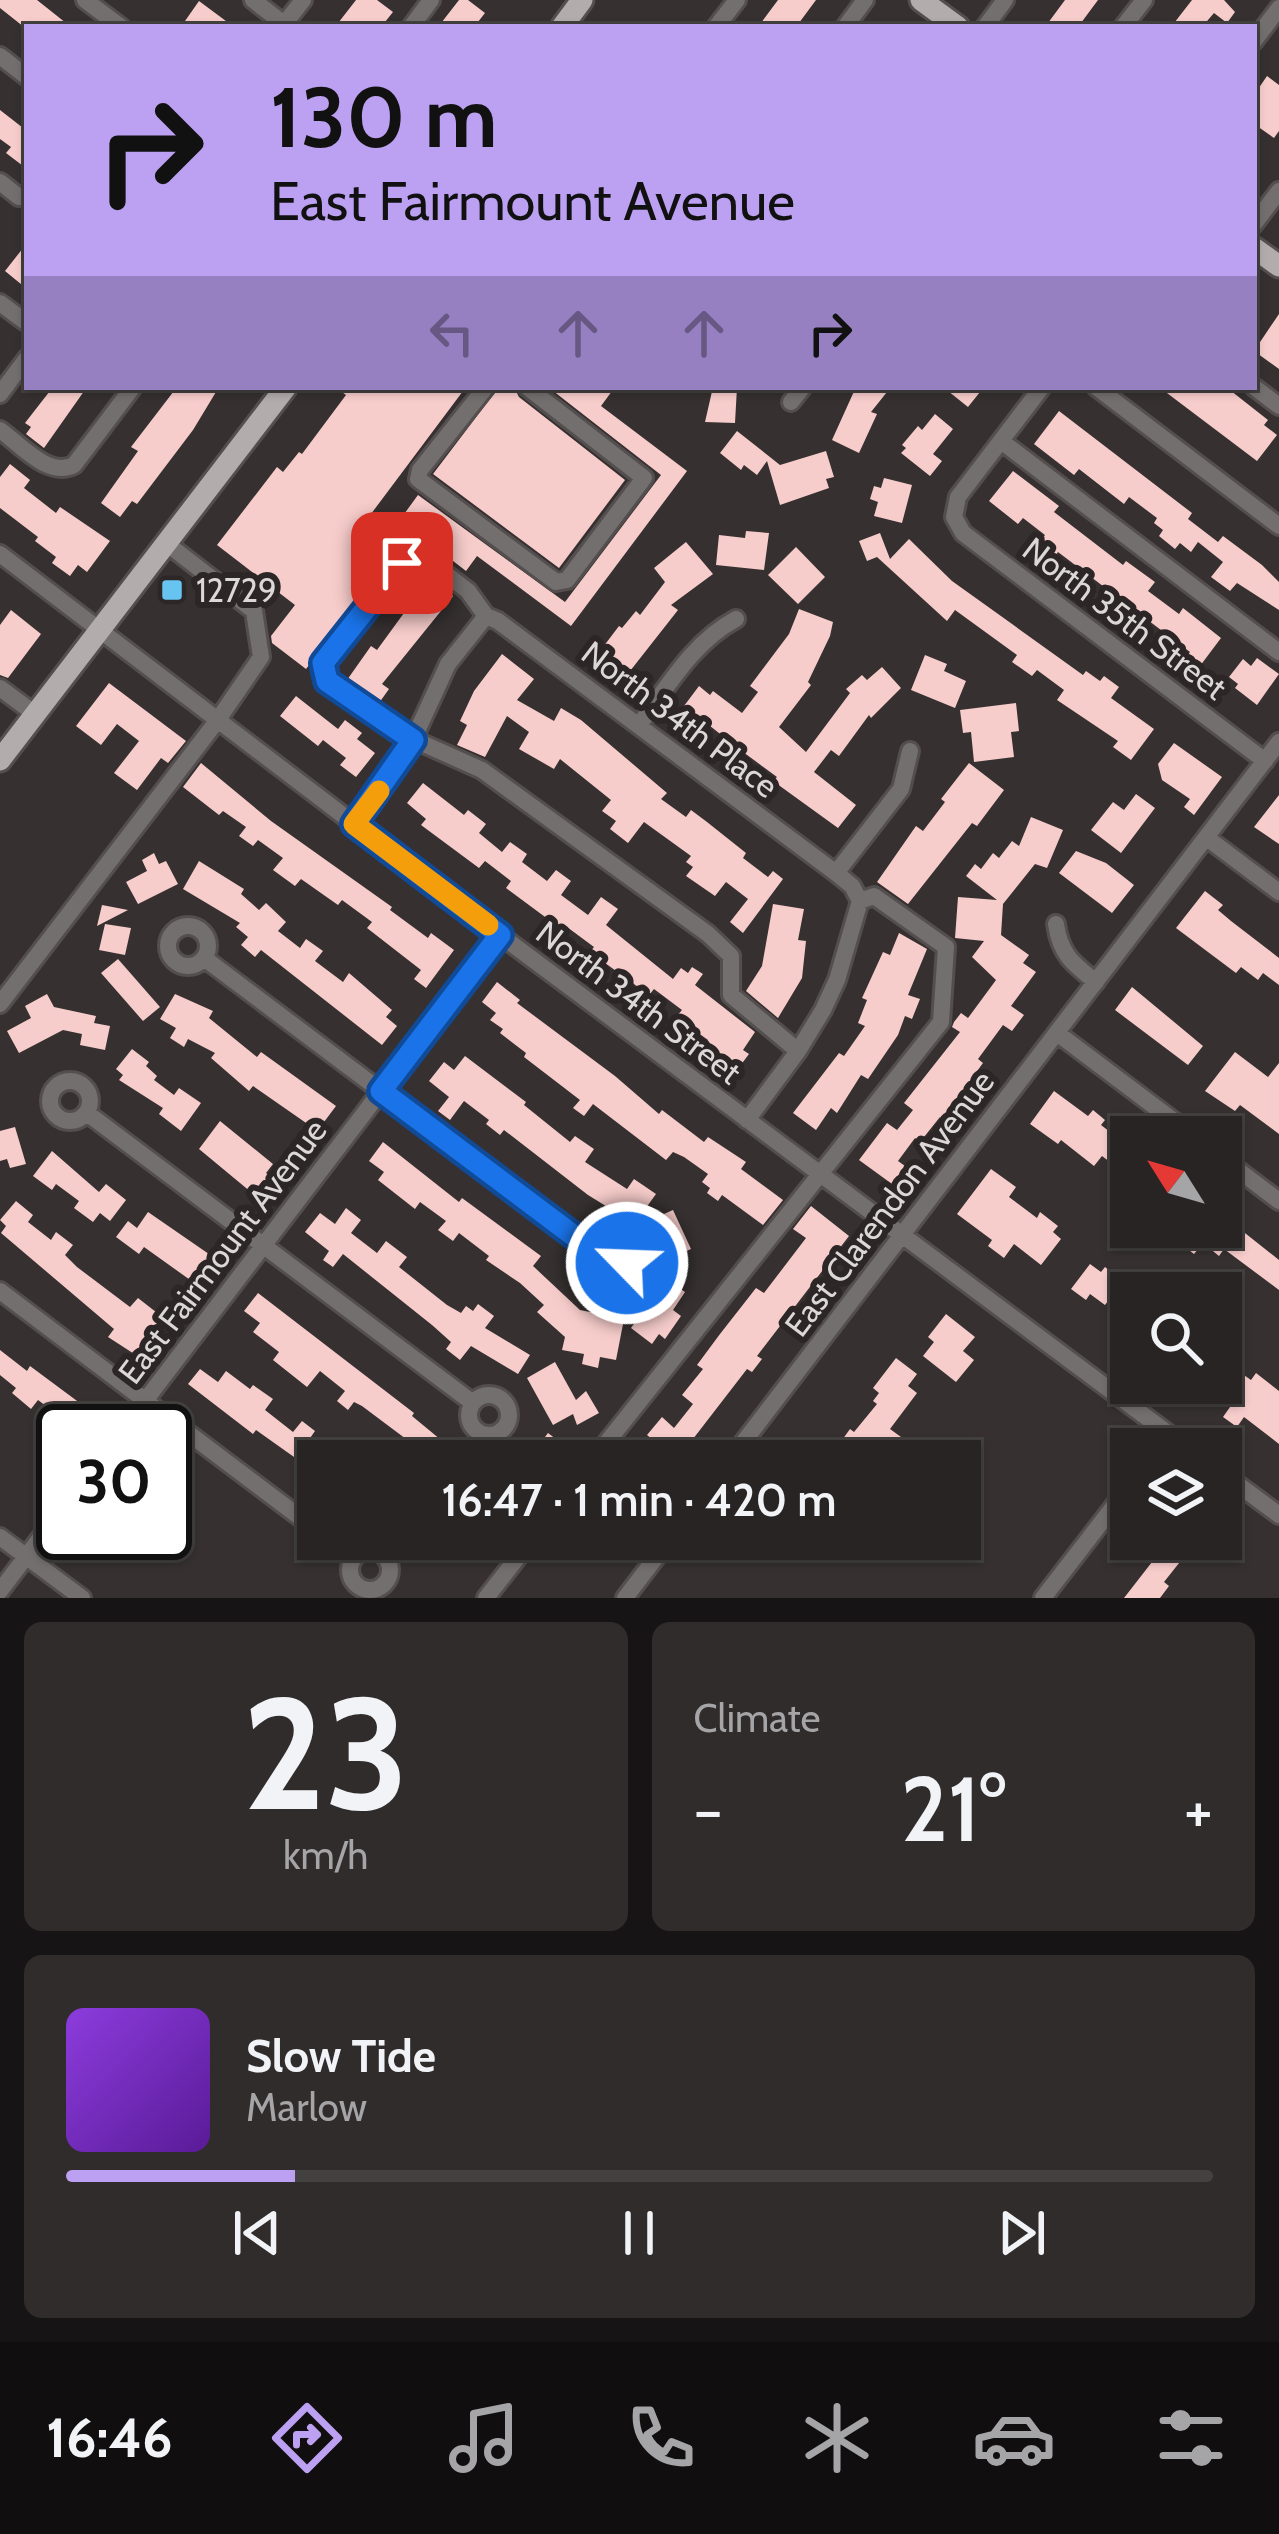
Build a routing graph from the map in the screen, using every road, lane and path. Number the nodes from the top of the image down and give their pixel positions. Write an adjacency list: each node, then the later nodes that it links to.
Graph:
1 (85, 0): 8 (street)
2 (253, 0): 9 (street)
3 (303, 0): 10 (street)
4 (737, 0): 11 (street)
5 (921, 0): 12 (main road)
6 (1144, 0): 13 (street)
7 (1279, 8): 14 (street)
8 (117, 24)
9 (282, 24)
10 (284, 24)
11 (718, 24)
12 (954, 24)
13 (1125, 24)
14 (1257, 37)
15 (0, 56): 16 (street)
16 (24, 75)
17 (1279, 191): 18 (street)
18 (1257, 220)
19 (24, 362): 26 (street)
20 (131, 390): 27 (street)
21 (284, 390): 30 (main road)
22 (484, 390): 23 (street)
23 (530, 390)
24 (1040, 390): 28 (street)
25 (1100, 390): 29 (street)
26 (0, 394)
27 (0, 430)
28 (1001, 441): 35 (street); 44 (street, North 35th Street)
29 (1279, 526)
30 (166, 543): 34 (main road); 38 (street)
31 (0, 554): 34 (street, North 34th Street)
32 (486, 616): 39 (street, North 34th Place); 40 (street); 40 (street, North 34th Place)
33 (736, 620): 39 (street)
34 (99, 630): 37 (main road); 38 (street, North 34th Street)
35 (1279, 652)
36 (0, 688): 37 (street)
37 (35, 714): 43 (main road)
38 (217, 721): 45 (street, North 34th Street); 54 (street)
39 (639, 725): 47 (street, North 34th Place)
40 (413, 740): 45 (street); 56 (street)
41 (1279, 742): 44 (street, East Clarendon Avenue)
42 (910, 751): 47 (street)
43 (0, 760)
44 (1265, 761): 46 (street, East Clarendon Avenue)
45 (354, 824): 51 (street, North 34th Street)
46 (1207, 838): 48 (street); 53 (street, East Clarendon Avenue)
47 (836, 873): 49 (street, North 34th Place)
48 (1279, 892)
49 (860, 901): 56 (street); 61 (street)
50 (1056, 924): 53 (street)
51 (500, 935): 57 (street, East Fairmount Avenue); 60 (street, North 34th Street)
52 (204, 958): 57 (street)
53 (1096, 982): 55 (street, East Clarendon Avenue)
54 (0, 1004)
55 (1057, 1033): 59 (street); 64 (street, East Clarendon Avenue)
56 (798, 1051): 60 (street)
57 (381, 1091): 65 (street, East Fairmount Avenue); 66 (street)
58 (87, 1113): 65 (street)
59 (1167, 1116)
60 (746, 1120): 61 (street, North 34th Street)
61 (818, 1172): 64 (street, North 34th Street); 72 (street)
62 (1242, 1173): 63 (street)
63 (1279, 1201)
64 (902, 1235): 71 (street, North 34th Street); 73 (street, East Clarendon Avenue)
65 (262, 1246): 68 (street, East Fairmount Avenue); 69 (street)
66 (590, 1248)
67 (0, 1291): 68 (street)
68 (146, 1400): 70 (street, East Fairmount Avenue); 76 (street)
69 (472, 1403)
70 (143, 1404)
71 (1145, 1428)
72 (608, 1440)
73 (745, 1440)
74 (1242, 1488): 77 (street)
75 (1110, 1511): 87 (street)
76 (297, 1515)
77 (1279, 1515)
78 (0, 1537): 80 (street)
79 (36, 1543): 80 (street)
80 (26, 1556): 83 (street); 84 (street)
81 (516, 1560): 85 (street)
82 (654, 1560): 86 (street)
83 (0, 1591)
84 (82, 1598)
85 (486, 1598)
86 (625, 1598)
87 (1043, 1598)

